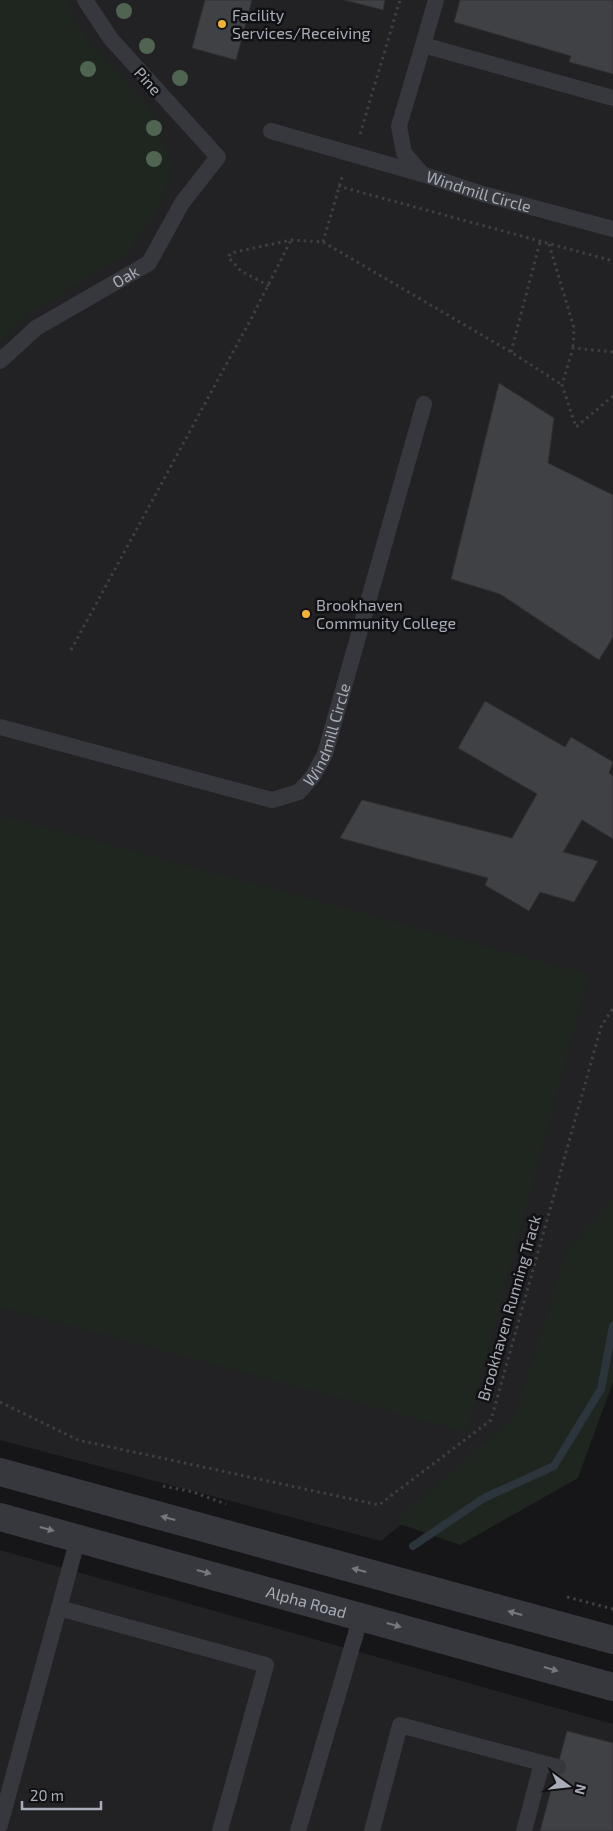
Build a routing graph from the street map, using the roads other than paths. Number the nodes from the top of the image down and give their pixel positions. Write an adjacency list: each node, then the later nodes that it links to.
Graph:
1 (85, 0): 6 (lane, Pine)
2 (436, 0): 3 (lane, Windmill Circle)
3 (423, 45): 4 (lane); 7 (lane, Windmill Circle)
4 (613, 98)
5 (271, 131): 7 (lane)
6 (218, 158): 9 (lane, Oak)
7 (422, 174): 8 (lane, Windmill Circle)
8 (613, 229)
9 (0, 361)
10 (424, 404): 11 (lane, Windmill Circle)
11 (0, 727)
12 (0, 1472): 17 (street, one-way to 12)
13 (0, 1516): 14 (street, Alpha Road, one-way to 14)
14 (78, 1538): 15 (lane); 16 (street, Alpha Road, one-way to 16)
15 (59, 1608): 19 (lane); 20 (lane)
16 (361, 1616): 18 (street, Alpha Road, one-way to 18); 21 (lane)
17 (613, 1640)
18 (613, 1686)
19 (0, 1825)
20 (220, 1831)
21 (298, 1831)
22 (372, 1831): 23 (lane)
23 (524, 1831)

